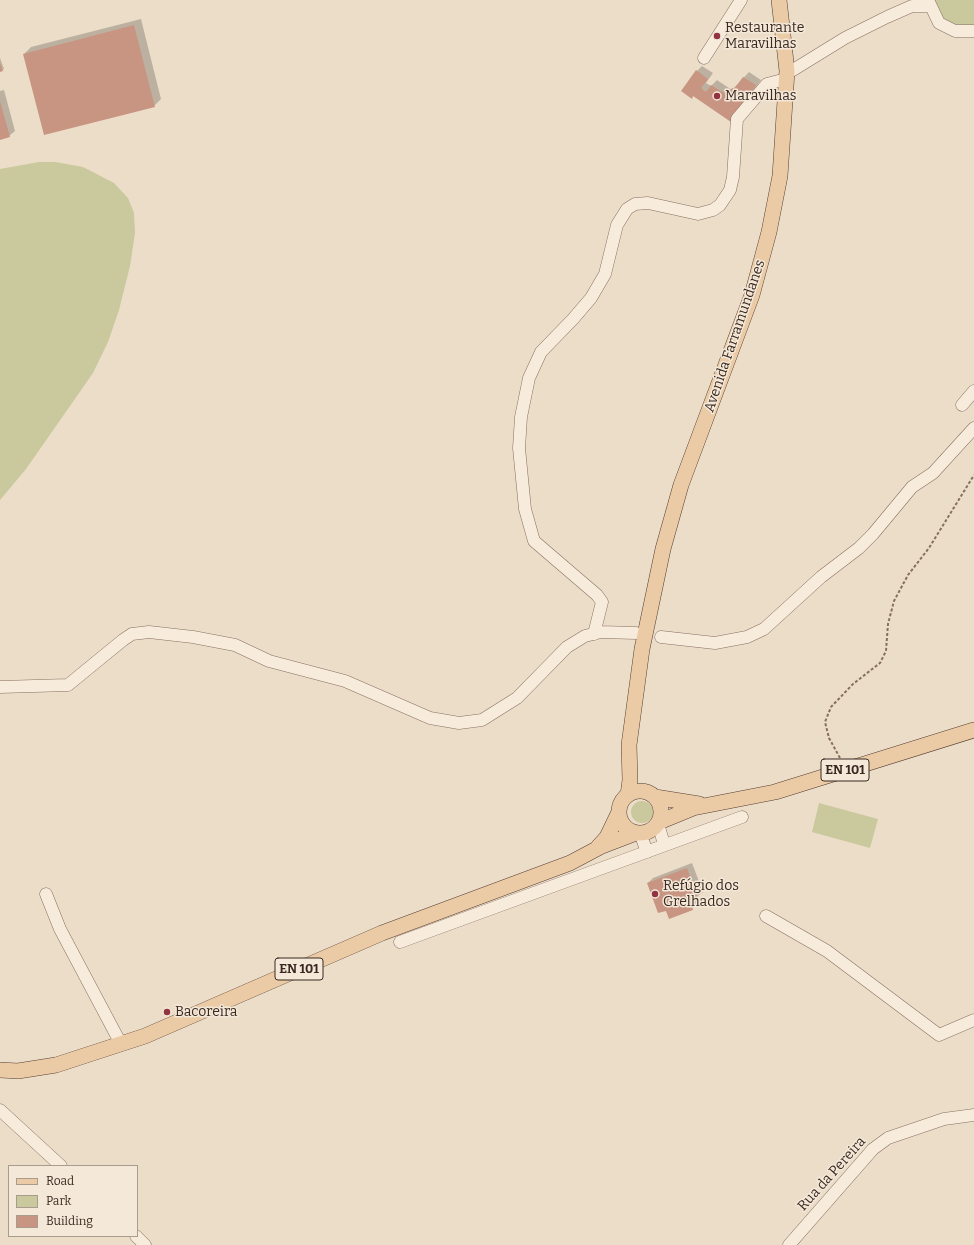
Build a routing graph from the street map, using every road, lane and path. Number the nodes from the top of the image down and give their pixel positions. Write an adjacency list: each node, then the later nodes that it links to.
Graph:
1 (742, 0): 5 (street)
2 (779, 0): 6 (main road, Avenida Farramundanes)
3 (929, 3): 4 (street); 6 (street)
4 (974, 31)
5 (704, 58)
6 (786, 75): 12 (street); 16 (main road, Avenida Farramundanes)
7 (974, 391): 8 (street)
8 (962, 405)
9 (974, 428): 13 (street)
10 (974, 475): 17 (path)
11 (636, 633): 12 (street)
12 (594, 634): 14 (street)
13 (660, 637)
14 (0, 687)
15 (974, 730): 17 (main road, EN 101)
16 (630, 758): 18 (main road, Avenida Farramundanes); 19 (main road)
17 (846, 769): 20 (main road, EN 101)
18 (628, 795): 19 (main road); 21 (main road)
19 (652, 795): 20 (main road); 23 (main road)
20 (714, 804): 23 (main road)
21 (619, 812): 24 (main road); 26 (main road)
22 (742, 817): 25 (street)
23 (659, 823): 24 (main road); 25 (street)
24 (638, 833): 26 (main road); 27 (street)
25 (664, 844): 27 (street)
26 (594, 850): 32 (main road, EN 101)
27 (647, 852): 30 (street)
28 (46, 894): 32 (street)
29 (766, 916): 31 (street)
30 (400, 942)
31 (974, 1020)
32 (121, 1044): 33 (main road, EN 101)
33 (0, 1070)
34 (0, 1110): 36 (street)
35 (974, 1115): 39 (street, Rua da Pereira)
36 (60, 1165)
37 (137, 1237): 38 (street)
38 (145, 1245)
39 (789, 1245)

